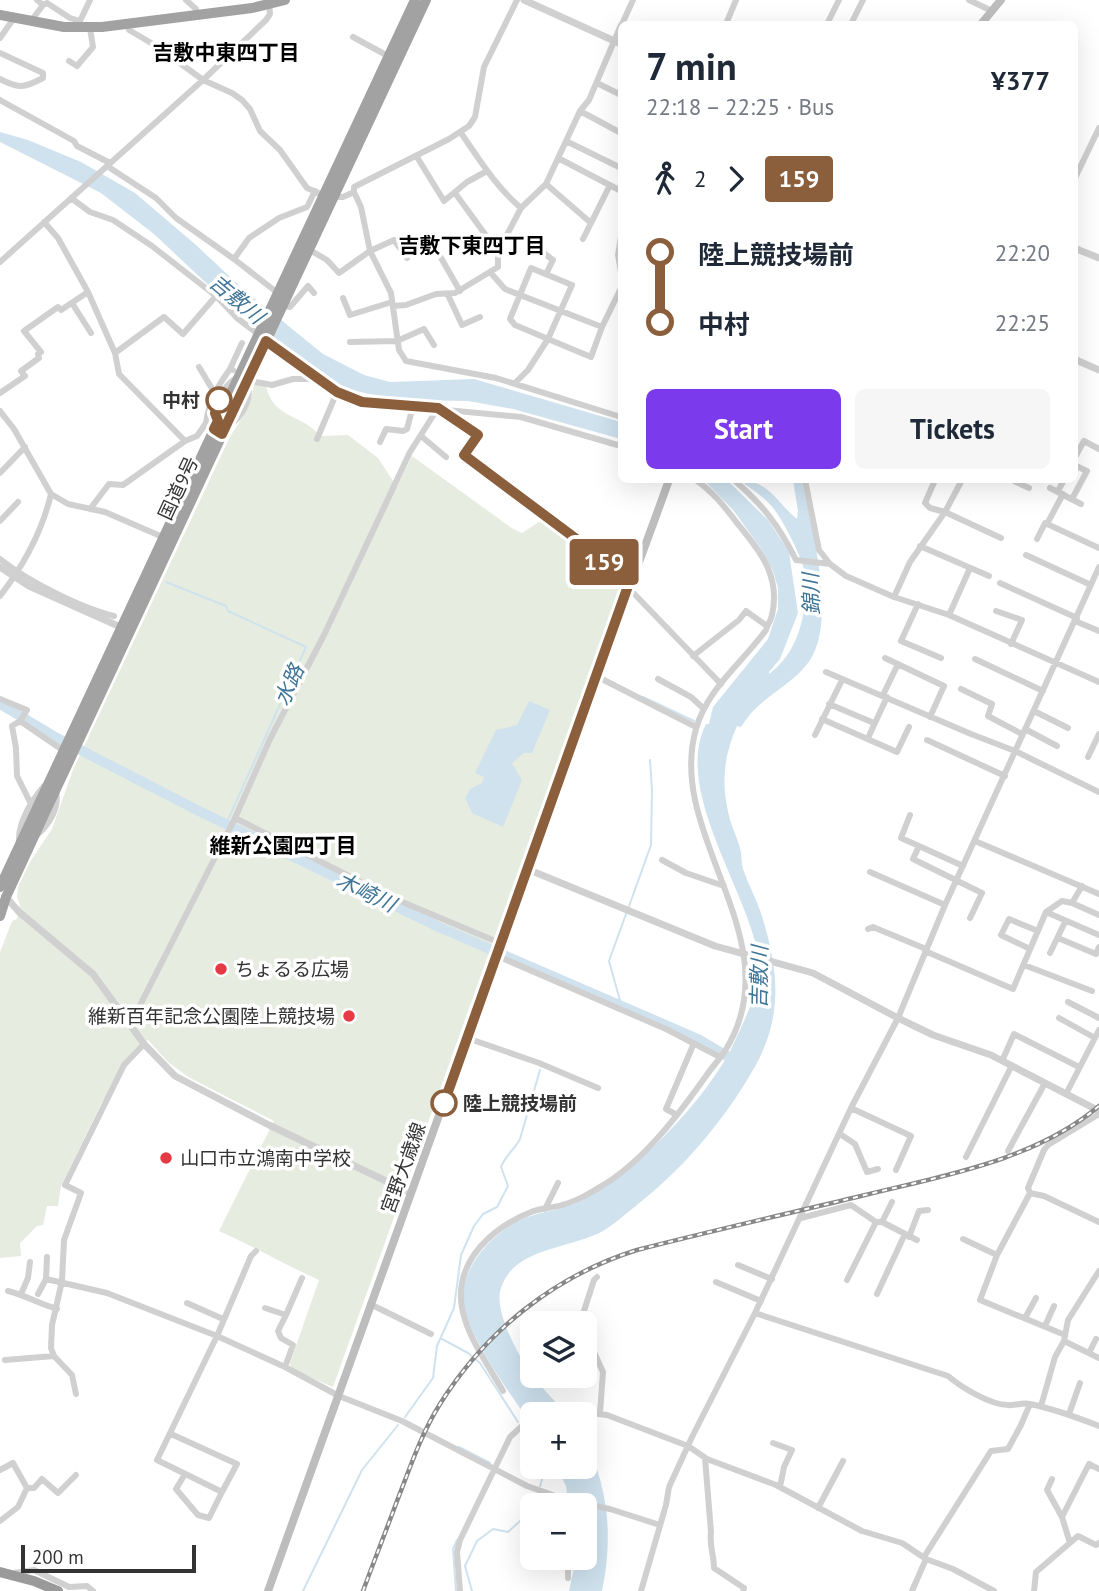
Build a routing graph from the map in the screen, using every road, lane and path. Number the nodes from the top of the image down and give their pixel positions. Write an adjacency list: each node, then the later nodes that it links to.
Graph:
1 (90, 0): 14 (street)
2 (186, 0): 18 (street)
3 (285, 0): 15 (highway)
4 (415, 0): 32 (highway, 国道9号)
5 (426, 0): 55 (highway, 国道9号)
6 (517, 0): 42 (street)
7 (524, 0): 30 (street)
8 (633, 0): 20 (street)
9 (736, 0): 21 (street)
10 (839, 0): 22 (street)
11 (863, 0): 23 (street)
12 (969, 0): 16 (street)
13 (1001, 0): 16 (main road)
14 (40, 2): 25 (street)
15 (269, 2): 18 (highway); 35 (street)
16 (992, 11): 24 (main road)
17 (0, 15): 19 (highway)
18 (197, 15): 26 (highway)
19 (14, 18): 25 (highway); 29 (street)
20 (623, 21)
21 (727, 21)
22 (828, 21)
23 (852, 21)
24 (984, 21)
25 (32, 22): 27 (highway)
26 (128, 24): 27 (highway); 35 (street)
27 (90, 28): 33 (street)
28 (353, 37): 32 (street)
29 (0, 38)
30 (618, 43): 36 (street)
31 (0, 53): 34 (street)
32 (388, 55): 55 (highway, 国道9号)
33 (69, 61)
34 (0, 79)
35 (203, 80): 46 (street); 55 (street)
36 (597, 83): 37 (street); 39 (street)
37 (618, 94)
38 (0, 100): 46 (street)
39 (580, 111): 41 (street); 43 (street)
40 (1099, 128): 49 (street)
41 (618, 130)
42 (461, 133): 44 (street); 48 (street)
43 (566, 141): 45 (street); 47 (street)
44 (417, 157): 53 (street); 54 (street)
45 (558, 158): 50 (street); 51 (street)
46 (107, 166): 56 (street); 69 (street)
47 (618, 167)
48 (487, 171): 54 (street); 57 (street)
49 (1078, 172)
50 (546, 184): 57 (street); 59 (street)
51 (610, 185): 52 (street); 59 (street)
52 (618, 189)
53 (354, 192): 55 (street); 64 (street)
54 (455, 193): 66 (street)
55 (323, 194): 61 (highway, 国道9号); 69 (street); 81 (highway, 国道9号)
56 (71, 198): 58 (street); 79 (street)
57 (521, 208): 66 (street)
58 (44, 222): 70 (street); 74 (street)
59 (591, 223): 60 (street)
60 (583, 239)
61 (309, 249): 64 (street); 81 (highway, 国道9号)
62 (436, 249): 73 (street)
63 (1078, 250): 68 (street)
64 (370, 251): 67 (street); 83 (street)
65 (541, 251): 72 (street)
66 (498, 252): 71 (street)
67 (407, 258)
68 (1099, 258)
69 (234, 259): 81 (street)
70 (0, 262)
71 (490, 272): 73 (street); 78 (street)
72 (546, 274): 78 (street); 84 (street)
73 (460, 291): 77 (street)
74 (88, 292): 82 (street); 94 (street)
75 (314, 293): 81 (street)
76 (618, 294): 86 (street)
77 (448, 295): 83 (street); 85 (street)
78 (520, 295): 84 (street); 89 (street)
79 (216, 296): 88 (street); 94 (street)
80 (343, 298): 83 (street)
81 (280, 299): 88 (highway, 国道9号)
82 (72, 303): 87 (street); 102 (street)
83 (392, 304): 90 (street)
84 (561, 311): 86 (street); 89 (street)
85 (480, 317)
86 (602, 327): 89 (street)
87 (91, 333)
88 (263, 336): 98 (highway, 国道9号); 99 (street)
89 (548, 339): 100 (street)
90 (397, 341): 91 (street); 93 (street); 100 (street)
91 (350, 342)
92 (242, 343): 98 (street)
93 (434, 345)
94 (115, 353): 111 (street)
95 (1078, 361): 97 (street)
96 (199, 367): 103 (street)
97 (1099, 370)
98 (241, 376): 99 (street); 103 (street); 108 (highway, 国道9号); 108 (street)
99 (316, 379): 101 (street)
100 (515, 383): 107 (street)
101 (337, 392): 104 (street); 110 (street)
102 (0, 393)
103 (214, 393): 108 (street)
104 (413, 406): 105 (street); 112 (street)
105 (438, 408): 109 (street); 113 (street); 154 (street)
106 (0, 411): 114 (street)
107 (618, 416)
108 (217, 427): 111 (street); 141 (highway, 国道9号)
109 (421, 436): 117 (street); 206 (street)
110 (317, 439)
111 (185, 441): 135 (street)
112 (380, 442)
113 (618, 445)
114 (24, 447): 119 (street); 131 (street)
115 (1099, 449): 116 (street)
116 (1078, 452)
117 (446, 457)
118 (1078, 467): 132 (street)
119 (0, 473)
120 (668, 483): 154 (main road, 宮野大歳線)
121 (700, 483): 162 (street)
122 (737, 483): 146 (street)
123 (806, 483): 146 (street)
124 (934, 483): 136 (street)
125 (960, 483): 136 (street)
126 (1018, 483): 128 (street)
127 (1063, 483): 130 (street)
128 (1029, 488)
129 (1050, 488): 130 (street)
130 (1060, 492): 132 (street); 138 (street)
131 (51, 494): 135 (street); 150 (street)
132 (1072, 499): 134 (street)
133 (18, 502): 137 (street)
134 (1081, 504)
135 (90, 509): 141 (street)
136 (945, 512): 139 (street); 142 (street)
137 (0, 521)
138 (1048, 524): 140 (street); 143 (street)
139 (1001, 538)
140 (1037, 539)
141 (168, 540): 163 (highway, 国道9号)
142 (920, 546): 148 (street); 156 (street)
143 (1099, 548)
144 (1026, 555): 153 (street)
145 (0, 559): 150 (street)
146 (830, 564): 156 (street)
147 (0, 567): 150 (street)
148 (970, 568): 151 (street); 159 (street)
149 (1098, 570): 153 (street)
150 (17, 575): 155 (street); 160 (street); 163 (street)
151 (989, 576)
152 (1000, 583): 161 (street)
153 (1090, 585): 161 (street)
154 (628, 586): 166 (street); 173 (main road, 宮野大歳線)
155 (0, 596)
156 (894, 597): 157 (street)
157 (918, 604): 159 (street); 168 (street)
158 (996, 611): 165 (street)
159 (949, 615): 165 (street)
160 (114, 616)
161 (1076, 619): 164 (street); 170 (street)
162 (767, 626): 166 (street); 177 (street)
163 (125, 629): 198 (highway, 国道9号)
164 (1099, 631)
165 (1011, 644): 170 (street)
166 (693, 656): 177 (street)
167 (885, 658): 171 (street)
168 (942, 658)
169 (975, 659): 179 (street)
170 (1056, 662): 176 (street); 179 (street)
171 (898, 664): 180 (street); 185 (street)
172 (826, 672): 175 (street)
173 (596, 676): 189 (street); 212 (main road, 宮野大歳線)
174 (658, 679): 183 (street)
175 (842, 680): 180 (street); 182 (street)
176 (1099, 682)
177 (722, 684): 183 (street)
178 (961, 690): 192 (street)
179 (1043, 691): 184 (street)
180 (885, 696): 185 (street); 188 (street)
181 (0, 699): 187 (street)
182 (829, 704): 186 (street); 188 (street)
183 (703, 708): 189 (street)
184 (1034, 711): 191 (street); 192 (street)
185 (930, 717): 199 (street)
186 (822, 719): 194 (street); 195 (street)
187 (20, 721): 198 (street); 204 (street)
188 (874, 723): 195 (street)
189 (696, 727): 215 (street)
190 (909, 727): 195 (street)
191 (1068, 728)
192 (1023, 732): 197 (street); 199 (street)
193 (1099, 734): 200 (street)
194 (815, 735)
195 (868, 738)
196 (927, 740): 201 (street)
197 (1057, 746)
198 (67, 751): 202 (highway, 国道9号)
199 (1015, 751): 201 (street); 203 (street)
200 (1088, 757)
201 (1005, 776): 207 (street)
202 (52, 786): 204 (street); 209 (highway, 国道9号); 217 (highway, 国道9号)
203 (1099, 792)
204 (31, 804): 209 (street)
205 (910, 815): 208 (street)
206 (235, 818): 230 (street); 243 (street)
207 (975, 841): 211 (street); 216 (street)
208 (919, 846): 211 (street); 214 (street)
209 (19, 847): 217 (highway, 国道9号)
210 (662, 860): 215 (street)
211 (963, 866): 214 (street)
212 (527, 869): 230 (main road, 宮野大歳線); 235 (street)
213 (870, 872): 220 (street)
214 (956, 880): 220 (street); 224 (street)
215 (724, 886): 235 (street)
216 (1082, 886): 218 (street); 219 (street)
217 (2, 891): 223 (highway, 国道9号); 243 (street)
218 (1099, 894)
219 (1072, 903): 221 (street); 222 (street)
220 (945, 905): 233 (street)
221 (1046, 912): 225 (street); 227 (street)
222 (1099, 915)
223 (0, 916)
224 (970, 918)
225 (1065, 922): 228 (street); 229 (street)
226 (868, 929): 233 (street)
227 (1038, 931): 232 (street); 232 (street)
228 (1099, 935)
229 (1058, 938): 231 (street); 234 (street)
230 (500, 943): 236 (main road, 宮野大歳線)
231 (1099, 947)
232 (1030, 949): 237 (street)
233 (926, 950): 237 (street); 240 (street)
234 (1051, 953)
235 (744, 954): 240 (street); 249 (street)
236 (495, 955): 245 (main road, 宮野大歳線); 247 (street)
237 (1024, 965): 238 (street)
238 (1092, 991)
239 (1068, 1002): 242 (street)
240 (898, 1018): 250 (street); 256 (street)
241 (1059, 1018): 246 (street)
242 (1099, 1018)
243 (130, 1025): 248 (street)
244 (1099, 1030): 246 (street)
245 (467, 1038): 254 (street); 265 (main road, 宮野大歳線)
246 (1095, 1038): 252 (street)
247 (694, 1042): 249 (street); 258 (street)
248 (144, 1044): 265 (street); 287 (street)
249 (720, 1057): 258 (street)
250 (1002, 1061): 251 (street); 252 (street)
251 (1012, 1066): 253 (street); 261 (street)
252 (1079, 1067): 255 (street)
253 (1045, 1083): 255 (street); 260 (street)
254 (598, 1088)
255 (1066, 1094): 257 (street)
256 (851, 1108): 259 (street); 263 (street)
257 (1099, 1112): 266 (street)
258 (677, 1115): 268 (street)
259 (840, 1133): 262 (street); 270 (street)
260 (1008, 1152)
261 (966, 1157)
262 (878, 1169)
263 (896, 1170)
264 (558, 1183): 268 (street)
265 (411, 1193): 296 (main road, 宮野大歳線)
266 (1031, 1193): 272 (street); 277 (street)
267 (892, 1202): 271 (street)
268 (545, 1209): 317 (street)
269 (928, 1210): 273 (street)
270 (801, 1218): 271 (street); 285 (street)
271 (879, 1222): 273 (street); 286 (street)
272 (1099, 1222)
273 (907, 1236): 275 (street); 292 (street)
274 (964, 1239): 277 (street)
275 (917, 1240)
276 (256, 1251): 304 (street)
277 (997, 1255): 303 (street)
278 (47, 1257): 284 (street)
279 (30, 1262): 290 (street)
280 (738, 1265): 285 (street)
281 (1099, 1271): 308 (street)
282 (597, 1277): 300 (street)
283 (302, 1278): 302 (street)
284 (46, 1279): 287 (street); 291 (street)
285 (772, 1279): 294 (street)
286 (847, 1280)
287 (62, 1282): 299 (street); 307 (street)
288 (716, 1282): 294 (street)
289 (8, 1291): 290 (street)
290 (20, 1294): 299 (street)
291 (38, 1294)
292 (877, 1294)
293 (1036, 1298): 303 (street)
294 (761, 1301): 301 (street)
295 (187, 1303): 304 (street)
296 (370, 1304): 306 (street); 319 (main road, 宮野大歳線)
297 (1054, 1306): 305 (street)
298 (265, 1308): 302 (street)
299 (57, 1309): 311 (street)
300 (584, 1311)
301 (755, 1313): 320 (street); 329 (street)
302 (286, 1315): 315 (street)
303 (1025, 1318): 305 (street)
304 (223, 1319): 307 (street)
305 (1045, 1326): 308 (street)
306 (431, 1334)
307 (217, 1336): 315 (street); 327 (street)
308 (1065, 1338): 310 (street); 321 (street)
309 (1096, 1339): 310 (street)
310 (1089, 1353): 312 (street)
311 (54, 1356): 314 (street); 318 (street)
312 (1099, 1358)
313 (597, 1359): 323 (street)
314 (5, 1360)
315 (285, 1367): 319 (street)
316 (1080, 1383): 324 (street)
317 (503, 1391)
318 (76, 1394)
319 (339, 1396): 332 (street); 358 (main road, 宮野大歳線)
320 (1030, 1404): 321 (street); 349 (street)
321 (1041, 1406): 324 (street)
322 (597, 1413): 323 (street)
323 (600, 1413): 329 (street)
324 (1069, 1414): 325 (street)
325 (1099, 1426)
326 (520, 1428): 332 (street)
327 (171, 1434): 335 (street); 340 (street)
328 (773, 1443): 338 (street)
329 (688, 1446): 330 (street); 346 (street)
330 (705, 1458): 338 (street); 361 (street)
331 (843, 1461): 343 (street)
332 (496, 1469): 341 (street); 359 (street)
333 (1099, 1469): 344 (street)
334 (0, 1470): 339 (street)
335 (185, 1474): 340 (street); 340 (street)
336 (76, 1475): 339 (street)
337 (1052, 1479): 344 (street)
338 (780, 1487): 343 (street)
339 (27, 1488): 345 (street)
340 (222, 1492)
341 (545, 1493)
342 (597, 1507): 346 (street)
343 (818, 1508): 349 (street)
344 (1062, 1517): 347 (street)
345 (0, 1521)
346 (660, 1525): 360 (street)
347 (1070, 1543): 348 (street); 364 (street)
348 (1099, 1543)
349 (925, 1558): 354 (street); 362 (street)
350 (0, 1570): 356 (highway); 357 (street)
351 (568, 1570): 352 (street)
352 (568, 1578)
353 (0, 1579): 355 (highway)
354 (984, 1588): 363 (street)
355 (40, 1591)
356 (58, 1591)
357 (93, 1591)
358 (268, 1591)
359 (460, 1591)
360 (641, 1591)
361 (743, 1591)
362 (912, 1591)
363 (994, 1591)
364 (1034, 1591)

